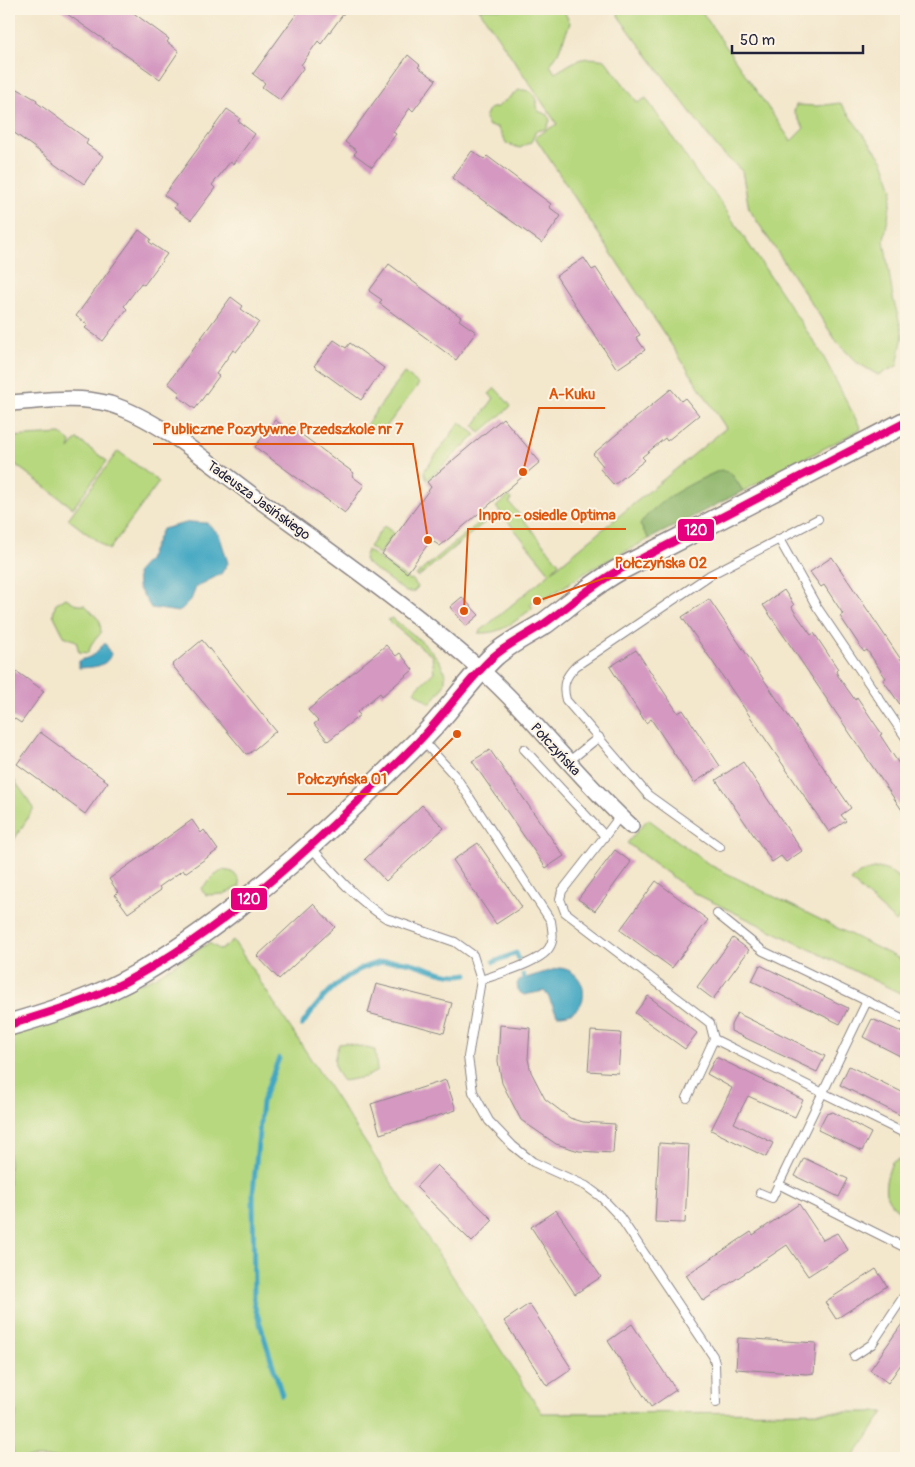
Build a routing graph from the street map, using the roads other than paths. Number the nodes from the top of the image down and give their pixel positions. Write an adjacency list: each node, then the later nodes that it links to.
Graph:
1 (9, 403): 5 (street, Tadeusza Jasińskiego)
2 (906, 422): 5 (street)
3 (818, 519): 4 (lane)
4 (779, 539): 6 (lane); 7 (lane)
5 (481, 670): 8 (street); 10 (street, Połczyńska)
6 (599, 737): 10 (lane); 14 (lane)
7 (906, 738)
8 (421, 739): 13 (street); 16 (lane)
9 (524, 749): 12 (lane)
10 (568, 762): 11 (street, Połczyńska)
11 (626, 821): 12 (lane)
12 (605, 836): 20 (lane)
13 (308, 844): 16 (lane); 19 (street)
14 (720, 847)
15 (717, 914): 17 (lane)
16 (481, 980): 29 (lane)
17 (867, 1001): 18 (lane); 21 (lane)
18 (906, 1020)
19 (9, 1025)
20 (714, 1040): 21 (lane); 22 (lane)
21 (822, 1093): 23 (lane); 24 (lane)
22 (687, 1098)
23 (906, 1134)
24 (778, 1184): 25 (lane); 26 (lane)
25 (760, 1192)
26 (906, 1248)
27 (906, 1293): 28 (lane)
28 (854, 1356)
29 (716, 1403)

